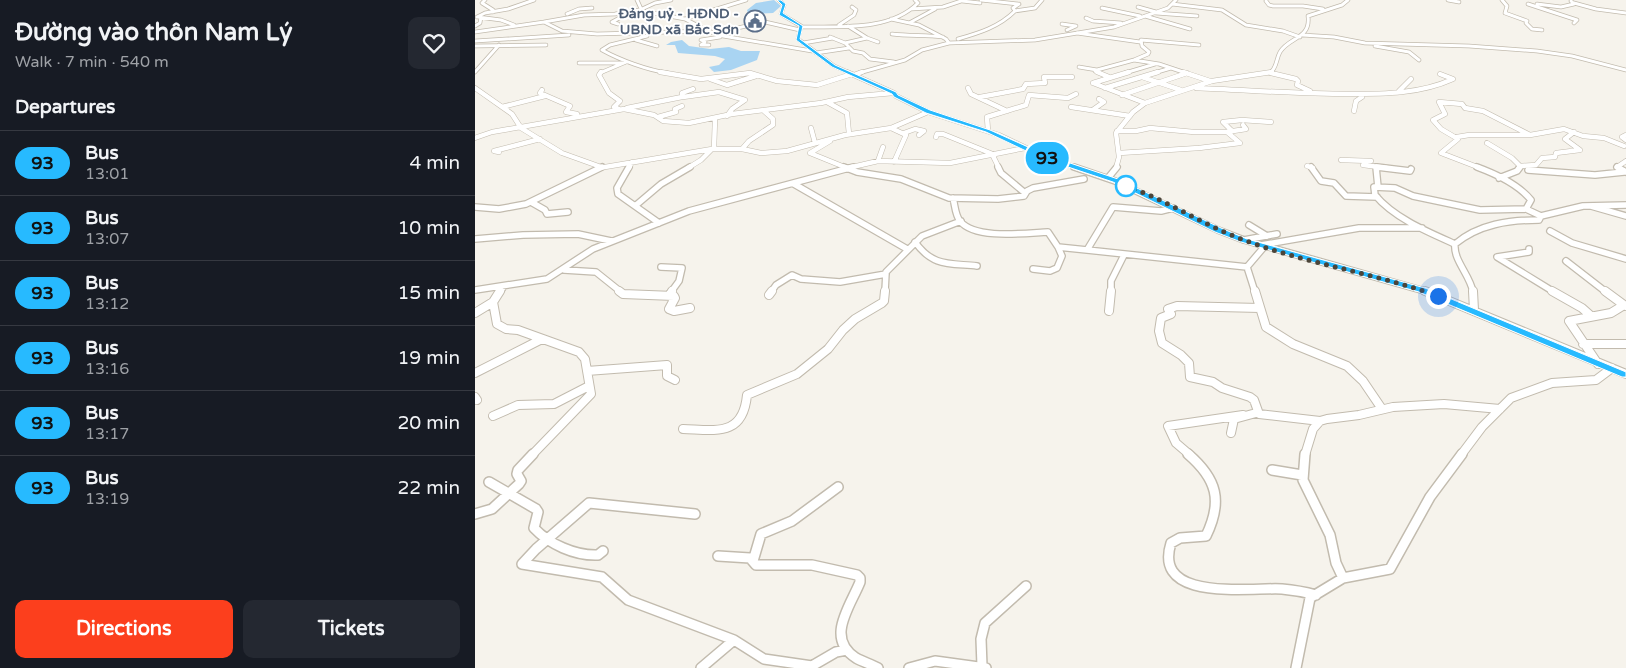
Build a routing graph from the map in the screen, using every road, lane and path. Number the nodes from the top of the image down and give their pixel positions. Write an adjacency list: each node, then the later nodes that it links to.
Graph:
1 (485, 0): 32 (street)
2 (534, 0): 32 (street)
3 (637, 0): 28 (street)
4 (671, 0): 28 (street)
5 (745, 0): 39 (street)
6 (779, 0): 53 (street)
7 (915, 0): 29 (street)
8 (963, 0): 18 (street); 26 (street)
9 (1042, 0): 31 (street)
10 (1176, 0): 22 (street)
11 (1343, 0): 12 (street)
12 (1348, 0): 30 (street)
13 (1448, 0): 19 (street)
14 (1502, 0): 55 (street)
15 (1528, 0): 20 (street)
16 (1570, 0): 21 (street)
17 (1266, 1): 30 (street)
18 (980, 2): 31 (street)
19 (1459, 2)
20 (1533, 3): 21 (street); 47 (street)
21 (1574, 3): 35 (street)
22 (1172, 4): 34 (street); 64 (street)
23 (852, 7): 51 (street)
24 (1138, 7): 34 (street)
25 (592, 8): 42 (street)
26 (936, 8): 29 (street); 43 (street)
27 (1102, 8): 36 (street)
28 (641, 9): 33 (street); 39 (street)
29 (911, 9): 41 (street)
30 (1326, 10): 64 (street)
31 (1015, 11): 74 (street)
32 (493, 12): 38 (street)
33 (635, 12): 42 (street); 44 (street)
34 (1154, 12): 36 (street); 37 (street)
35 (1626, 13)
36 (1144, 16): 46 (street); 54 (street)
37 (1197, 16)
38 (478, 18): 48 (street); 49 (street)
39 (686, 18): 56 (street)
40 (1086, 18): 46 (street)
41 (891, 19): 43 (street); 52 (street)
42 (546, 22): 48 (street); 59 (street)
43 (911, 22): 65 (street)
44 (618, 24)
45 (1062, 24): 61 (street)
46 (1124, 24): 61 (street)
47 (1574, 24)
48 (516, 25): 50 (street)
49 (475, 26)
50 (509, 26): 57 (street); 67 (street)
51 (838, 26): 52 (street); 53 (street)
52 (848, 26): 66 (street)
53 (801, 28): 60 (street); 72 (street)
54 (1190, 30)
55 (1542, 30)
56 (708, 31): 58 (street); 60 (street)
57 (475, 32)
58 (655, 32): 59 (street); 69 (street)
59 (582, 33): 67 (street)
60 (714, 33): 63 (street)
61 (1072, 33): 71 (street); 74 (street)
62 (892, 34): 65 (street)
63 (723, 36): 77 (street); 83 (street)
64 (1301, 36): 75 (street); 97 (street)
65 (943, 37): 74 (street)
66 (867, 38): 70 (street); 73 (street)
67 (499, 39): 68 (street)
68 (475, 40)
69 (633, 40): 81 (street); 86 (street)
70 (878, 42)
71 (1140, 42): 76 (street); 84 (street)
72 (803, 43): 73 (street); 83 (street)
73 (845, 43): 82 (street)
74 (950, 43): 87 (street)
75 (1365, 43): 85 (street); 93 (street)
76 (1199, 44)
77 (709, 45)
78 (475, 46): 79 (street)
79 (499, 46): 80 (street); 94 (street)
80 (546, 46)
81 (657, 46)
82 (849, 48): 83 (street); 87 (street)
83 (815, 52): 99 (street)
84 (1134, 60): 89 (street); 92 (street)
85 (1419, 60)
86 (624, 62): 88 (street); 104 (street); 131 (street)
87 (899, 62): 99 (street)
88 (579, 63)
89 (1157, 63): 91 (street); 95 (street)
90 (1079, 68): 92 (street)
91 (1172, 68): 96 (street); 103 (street)
92 (1097, 70): 102 (street)
93 (1626, 70)
94 (475, 72)
95 (1128, 72): 102 (street); 103 (street)
96 (1187, 73): 106 (street); 107 (street)
97 (1271, 73): 106 (street); 116 (street)
98 (1440, 74): 115 (street)
99 (853, 75): 100 (street); 117 (street)
100 (757, 76): 104 (street); 104 (street)
101 (1072, 77): 123 (street)
102 (1109, 77): 110 (street)
103 (1142, 77): 107 (street); 110 (street)
104 (709, 79)
105 (1411, 79): 115 (street)
106 (1212, 81): 111 (street)
107 (1159, 83): 114 (street); 120 (street)
108 (475, 88): 129 (street)
109 (968, 88): 123 (street)
110 (1105, 88): 120 (street)
111 (1188, 88): 114 (street); 116 (street)
112 (693, 89): 122 (street)
113 (542, 90): 119 (street)
114 (1181, 90): 126 (street)
115 (1399, 91): 121 (street)
116 (1313, 92): 121 (street)
117 (894, 93): 125 (street); 136 (street)
118 (1076, 94): 134 (street)
119 (547, 95): 129 (street); 139 (street)
120 (1122, 95): 126 (street)
121 (1361, 95): 135 (street)
122 (683, 97): 130 (street); 137 (street)
123 (980, 97): 134 (street)
124 (1099, 99): 132 (street)
125 (827, 102): 133 (street); 152 (street)
126 (1145, 103): 138 (street)
127 (683, 106): 140 (street)
128 (1071, 106): 132 (street)
129 (502, 107): 144 (street)
130 (626, 108): 131 (street); 140 (street)
131 (619, 109): 139 (street)
132 (1094, 109): 138 (street)
133 (764, 111): 137 (street); 167 (street)
134 (1007, 111): 147 (street)
135 (1354, 111)
136 (928, 112): 146 (street); 147 (street)
137 (727, 116): 141 (street)
138 (1130, 116): 148 (street)
139 (571, 117): 144 (street)
140 (658, 117): 141 (street)
141 (715, 120): 166 (street)
142 (1271, 122): 149 (street)
143 (1243, 124): 149 (street)
144 (521, 128): 158 (street); 160 (street)
145 (811, 128): 161 (street)
146 (891, 128): 151 (street); 152 (street)
147 (988, 131): 165 (street)
148 (1117, 131): 149 (street); 170 (street)
149 (1229, 131): 170 (street)
150 (1574, 132): 155 (street); 163 (street); 181 (street)
151 (904, 133): 154 (street); 176 (street)
152 (849, 134): 159 (street)
153 (1626, 134): 163 (street)
154 (919, 135)
155 (1530, 135): 157 (street); 157 (street)
156 (936, 137): 171 (street)
157 (1457, 137): 186 (street)
158 (475, 138)
159 (832, 139): 161 (street); 182 (street)
160 (539, 140): 168 (street); 179 (street)
161 (815, 143): 167 (street)
162 (1487, 143): 181 (street)
163 (1625, 143): 169 (street)
164 (883, 147): 173 (street)
165 (1025, 148): 171 (street); 185 (street)
166 (713, 149): 167 (street); 175 (street); 196 (street)
167 (742, 149)
168 (499, 152)
169 (1626, 152)
170 (1119, 153): 185 (street)
171 (995, 155): 176 (street); 190 (street)
172 (1341, 160): 180 (street)
173 (878, 161): 176 (street); 182 (street)
174 (1626, 161): 184 (street)
175 (632, 162): 179 (street); 196 (street)
176 (894, 162)
177 (1363, 165): 180 (street)
178 (1307, 166): 192 (street)
179 (601, 167): 193 (street)
180 (1378, 168): 183 (street); 189 (street)
181 (1520, 168): 184 (street); 186 (street)
182 (849, 169): 188 (street); 191 (street)
183 (1411, 169)
184 (1625, 172)
185 (1108, 178): 198 (street)
186 (1499, 178): 199 (street)
187 (1084, 179): 190 (street)
188 (794, 184): 204 (street); 217 (street)
189 (1378, 187): 192 (street); 199 (street)
190 (1025, 193): 191 (street)
191 (953, 198): 203 (street)
192 (1377, 198): 206 (street)
193 (531, 202): 197 (street); 200 (street)
194 (1626, 204): 195 (street)
195 (1589, 205): 201 (street); 202 (street)
196 (635, 206): 204 (street)
197 (475, 207)
198 (1173, 208): 211 (street); 219 (street)
199 (1526, 209): 201 (street)
200 (568, 212)
201 (1541, 216): 214 (street)
202 (1626, 216)
203 (961, 221): 213 (street); 216 (street)
204 (659, 223): 212 (street)
205 (1249, 225): 209 (street)
206 (1422, 228): 214 (street); 215 (street)
207 (1550, 231): 221 (street)
208 (1277, 234): 209 (street)
209 (1267, 236): 211 (street)
210 (475, 239): 212 (street)
211 (1244, 240): 215 (street)
212 (611, 241): 227 (street)
213 (915, 242): 217 (street); 223 (street)
214 (1455, 244): 237 (street)
215 (1262, 246): 225 (street); 237 (street)
216 (1057, 247): 219 (street); 226 (street)
217 (907, 249): 228 (street)
218 (1529, 249): 240 (street)
219 (1087, 250): 220 (street)
220 (1124, 255): 225 (street); 238 (street)
221 (1626, 259)
222 (1566, 261): 234 (street)
223 (977, 266)
224 (661, 267): 232 (street)
225 (1247, 267): 236 (street)
226 (1033, 269)
227 (564, 270): 229 (street); 232 (street)
228 (886, 274): 231 (street); 257 (street)
229 (504, 286): 230 (street); 233 (street)
230 (475, 290)
231 (769, 295)
232 (669, 296): 235 (street)
233 (493, 302): 239 (street); 241 (street)
234 (1625, 306): 240 (street)
235 (690, 308)
236 (1260, 308): 251 (street); 253 (street)
237 (1474, 310): 244 (street)
238 (1109, 311)
239 (475, 313)
240 (1591, 316): 242 (street)
241 (542, 339): 246 (street); 247 (street)
242 (1583, 344): 243 (street); 244 (street)
243 (1626, 344)
244 (1598, 364): 245 (street)
245 (1612, 368): 248 (street); 252 (street)
246 (587, 371): 249 (street); 250 (street)
247 (475, 373)
248 (1626, 374)
249 (675, 380)
250 (589, 386): 255 (street); 263 (street)
251 (1382, 409): 252 (street); 256 (street)
252 (1500, 409): 270 (street)
253 (1257, 413): 254 (street); 256 (street)
254 (1243, 415): 258 (street); 272 (street)
255 (493, 416)
256 (1320, 421): 260 (street)
257 (683, 429)
258 (1231, 433)
259 (1272, 470): 260 (street)
260 (1303, 475): 270 (street)
261 (489, 482): 263 (street)
262 (838, 487): 269 (street)
263 (508, 495): 264 (street); 266 (street)
264 (475, 514)
265 (695, 514): 266 (street)
266 (548, 539): 267 (street); 273 (street)
267 (603, 551)
268 (717, 556): 269 (street)
269 (753, 561): 274 (street)
270 (1343, 578): 272 (street)
271 (1026, 586): 275 (street)
272 (1316, 595): 279 (street)
273 (734, 640): 274 (street); 276 (street)
274 (847, 650): 277 (street)
275 (984, 667): 278 (street)
276 (701, 668)
277 (878, 668)
278 (909, 668)
279 (1296, 668)

